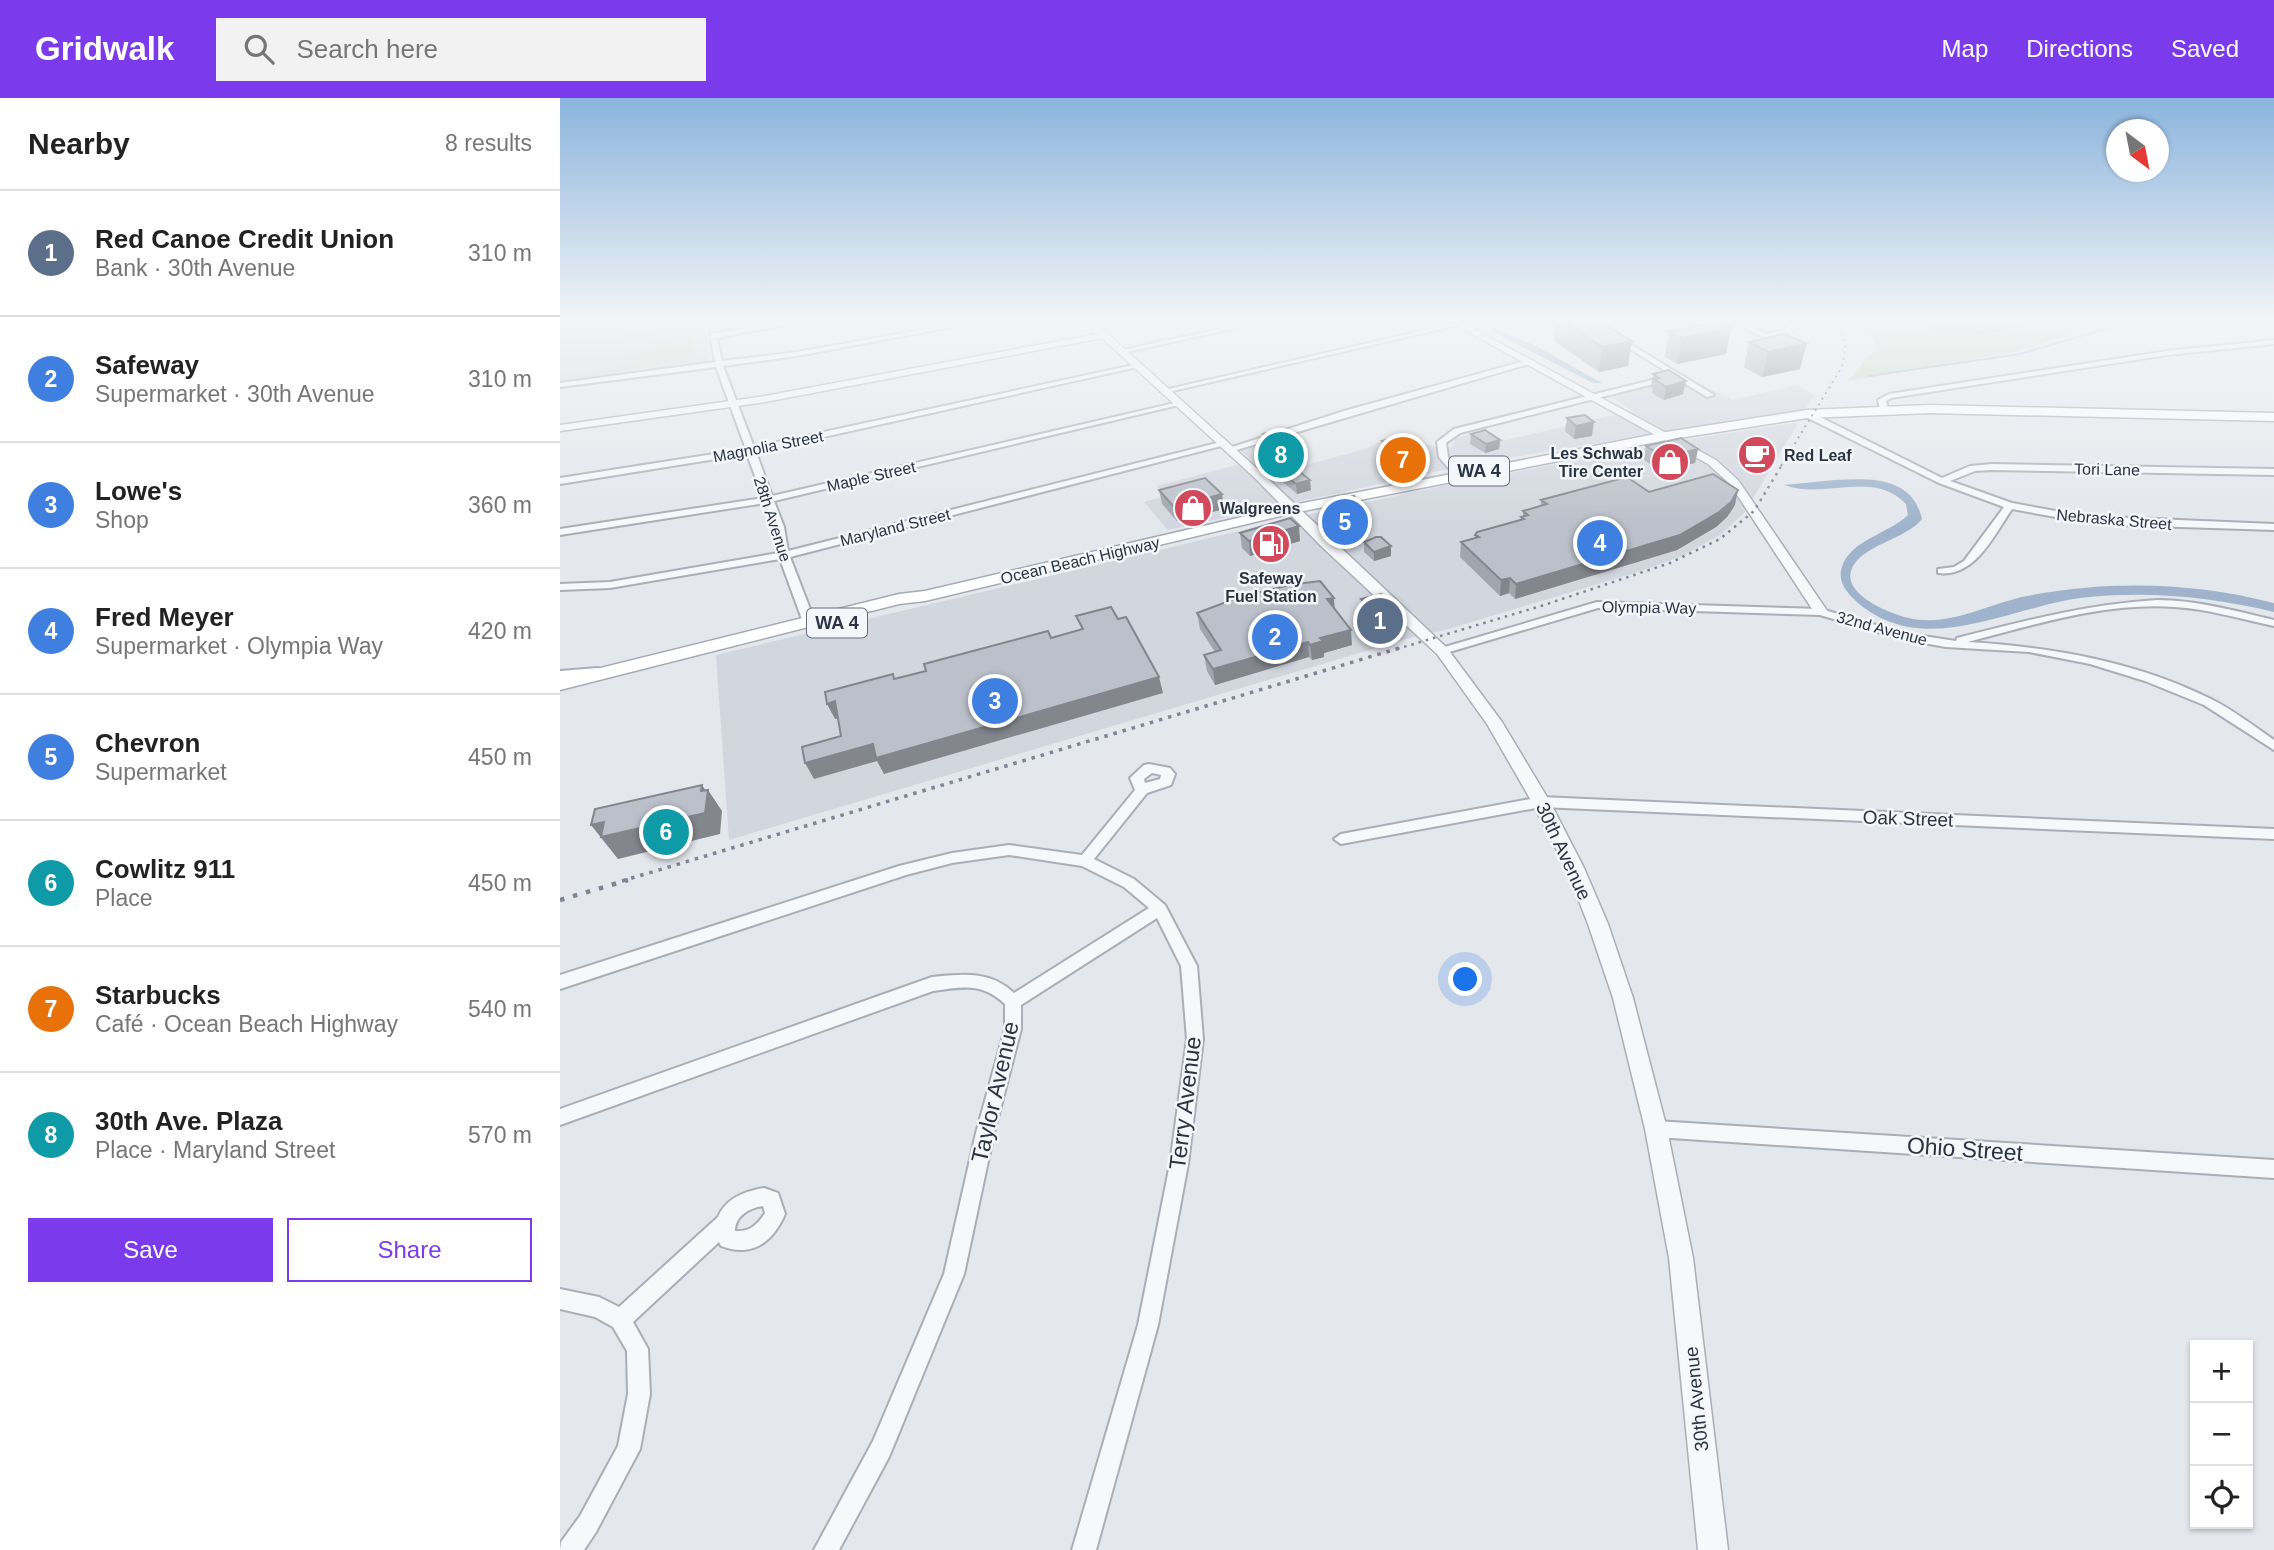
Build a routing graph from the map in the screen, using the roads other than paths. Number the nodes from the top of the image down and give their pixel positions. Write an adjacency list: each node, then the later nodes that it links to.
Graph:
1 (727, 390): 14 (street, 28th Avenue)
2 (818, 390): 14 (street)
3 (1030, 390): 21 (street, Magnolia Street)
4 (1169, 390): 10 (street)
5 (1431, 390): 20 (street, Maryland Street)
6 (1580, 390): 11 (street, 32nd Avenue)
7 (1618, 390): 11 (street)
8 (1700, 390): 12 (street)
9 (1929, 390): 15 (street)
10 (1164, 391): 13 (street, 30th Avenue)
11 (1591, 396): 19 (street, 32nd Avenue); 23 (street)
12 (1710, 396)
13 (1179, 404): 20 (street, 30th Avenue); 26 (street, Maple Street)
14 (733, 406): 18 (street); 21 (street, 28th Avenue)
15 (1884, 409): 16 (main road, Ocean Beach Highway / WA 4); 17 (main road, Ocean Beach Highway / WA 4)
16 (1807, 414): 19 (main road, Ocean Beach Highway / WA 4); 25 (street, Nebraska Street)
17 (2274, 417)
18 (560, 429)
19 (1666, 436): 23 (main road, Ocean Beach Highway / WA 4); 35 (street, 32nd Avenue)
20 (1227, 447): 28 (street, 30th Avenue); 31 (street, Maryland Street)
21 (750, 451): 24 (street, Magnolia Street); 26 (street, 28th Avenue)
22 (2274, 472): 25 (street, Tori Lane)
23 (1459, 475): 28 (main road, Ocean Beach Highway / WA 4)
24 (560, 481)
25 (1942, 481): 27 (street, Nebraska Street)
26 (768, 500): 30 (street, Maple Street); 31 (street, 28th Avenue)
27 (2010, 506): 29 (street, Nebraska Street); 32 (street)
28 (1293, 509): 34 (main road, Ocean Beach Highway / WA 4); 40 (street, 30th Avenue)
29 (2274, 527)
30 (560, 532)
31 (784, 555): 33 (street, Maryland Street); 36 (street, 28th Avenue)
32 (1942, 571)
33 (560, 587)
34 (925, 596): 36 (main road, Ocean Beach Highway / WA 4); 38 (main road, Ocean Beach Highway / WA 4)
35 (1821, 612): 39 (street, 32nd Avenue); 40 (street, Olympia Way)
36 (809, 622): 38 (main road, Ocean Beach Highway / WA 4)
37 (2274, 623): 39 (street)
38 (746, 639): 41 (main road, Ocean Beach Highway / WA 4)
39 (1946, 644): 44 (street, 32nd Avenue)
40 (1442, 651): 46 (street, 30th Avenue)
41 (613, 671): 42 (main road); 43 (main road, Ocean Beach Highway / WA 4)
42 (560, 676)
43 (560, 684)
44 (2274, 746)
45 (1143, 788): 49 (street)
46 (1541, 802): 47 (street, Oak Street); 48 (street, Oak Street); 54 (street, 30th Avenue)
47 (2274, 834)
48 (1341, 839)
49 (1085, 861): 50 (street, Terry Avenue); 51 (street, Terry Avenue)
50 (1160, 909): 52 (street); 61 (street, Terry Avenue)
51 (560, 982)
52 (1013, 1002): 53 (street, Taylor Avenue); 60 (street, Taylor Avenue)
53 (560, 1117)
54 (1656, 1129): 55 (street, Ohio Street); 62 (street, 30th Avenue)
55 (2274, 1170)
56 (724, 1224): 58 (street)
57 (560, 1299): 58 (street)
58 (620, 1320): 59 (street)
59 (569, 1550)
60 (826, 1550)
61 (1084, 1550)
62 (1713, 1550)

